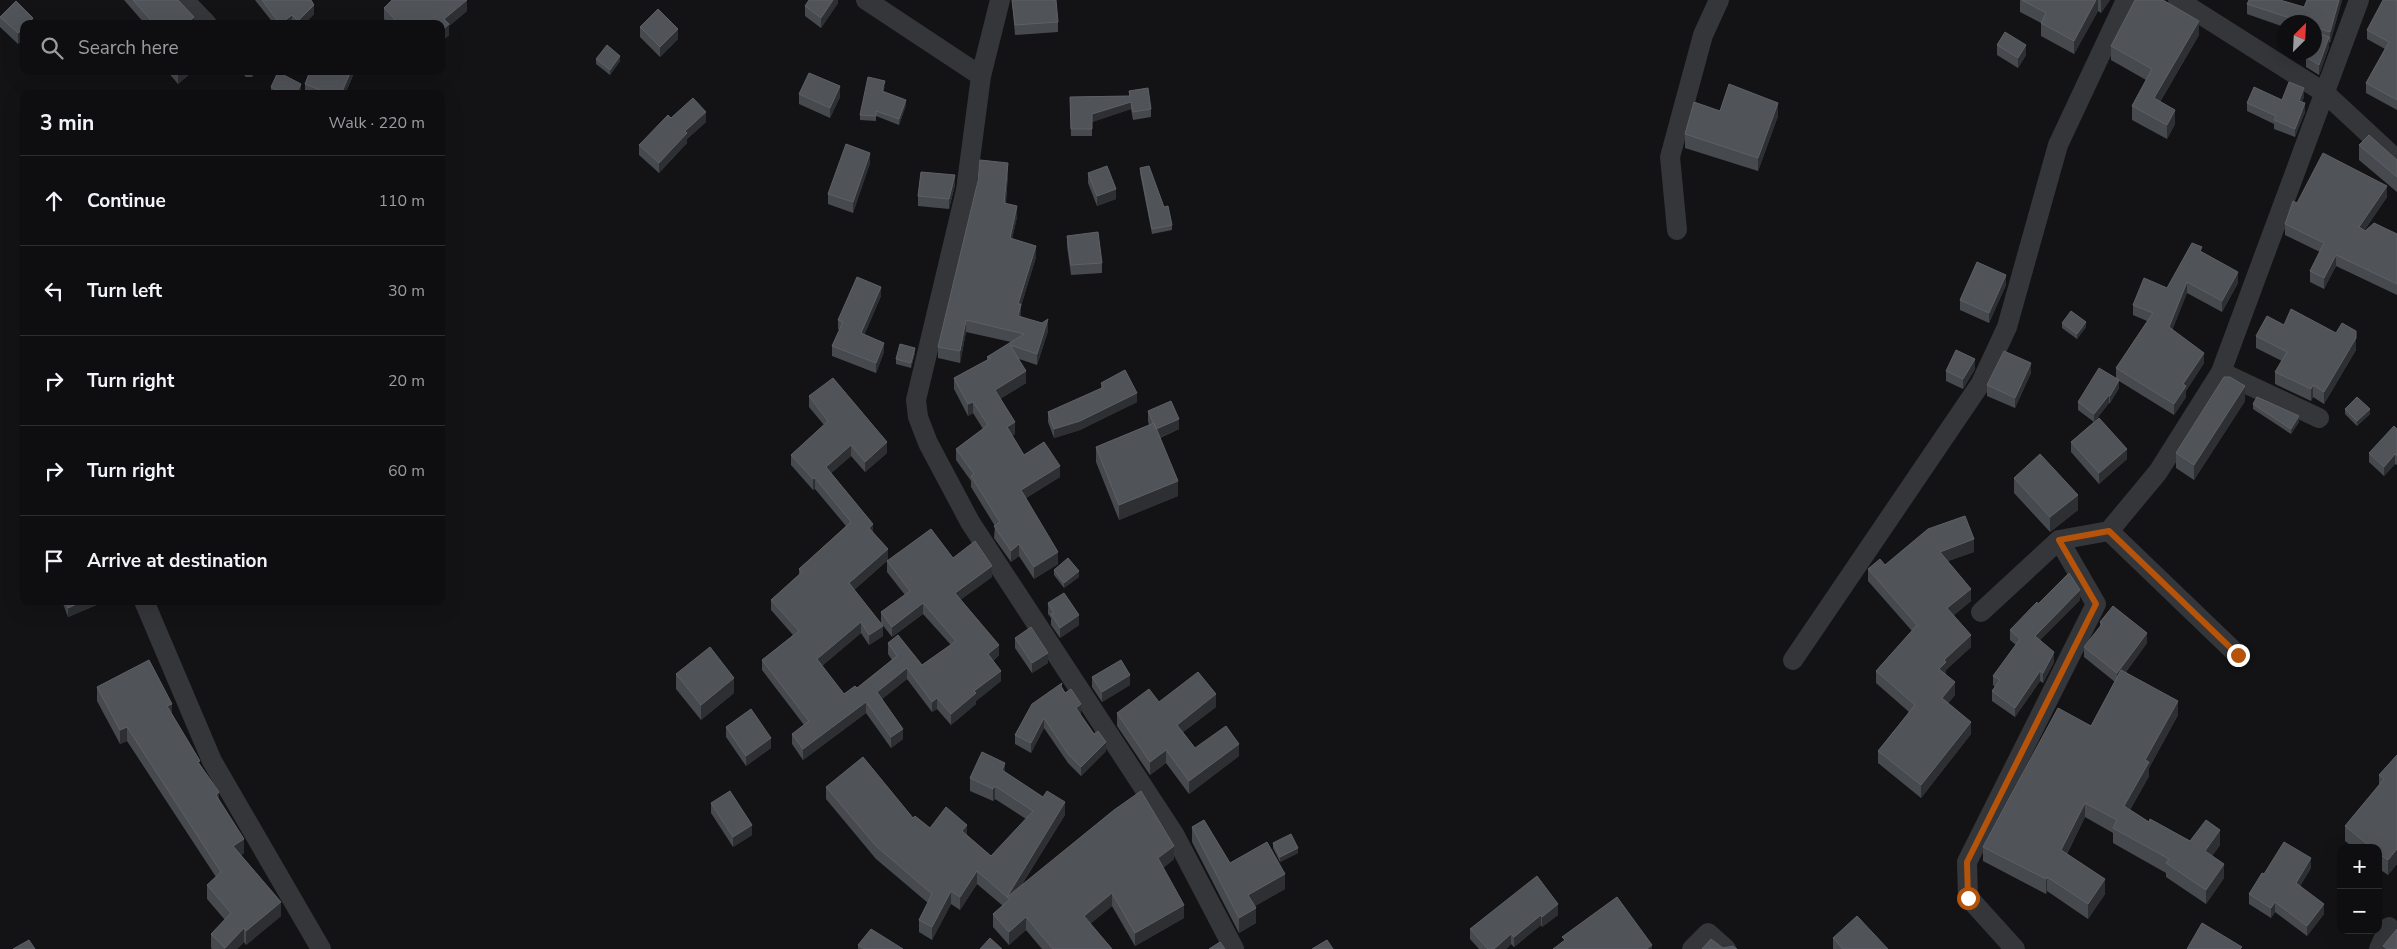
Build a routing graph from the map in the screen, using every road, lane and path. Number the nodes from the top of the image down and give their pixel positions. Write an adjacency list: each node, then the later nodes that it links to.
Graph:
1 (184, 0): 8 (street)
2 (866, 0): 9 (street)
3 (1000, 0): 9 (street)
4 (1719, 0): 12 (street)
5 (2126, 0): 20 (street)
6 (2178, 0): 10 (street)
7 (2359, 0): 10 (street)
8 (203, 20)
9 (981, 76): 23 (street)
10 (2325, 93): 11 (street); 13 (street)
11 (2397, 160)
12 (1677, 230)
13 (2221, 372): 14 (street); 15 (street)
14 (2319, 418)
15 (2109, 531): 16 (street); 19 (street)
16 (2059, 540): 18 (street); 26 (street)
17 (146, 605): 22 (street)
18 (1981, 612)
19 (2238, 655)
20 (1793, 660)
21 (2390, 927): 27 (street)
22 (321, 949)
23 (1234, 949)
24 (1692, 949): 25 (street)
25 (1726, 949)
26 (2015, 949)
27 (2379, 949)

